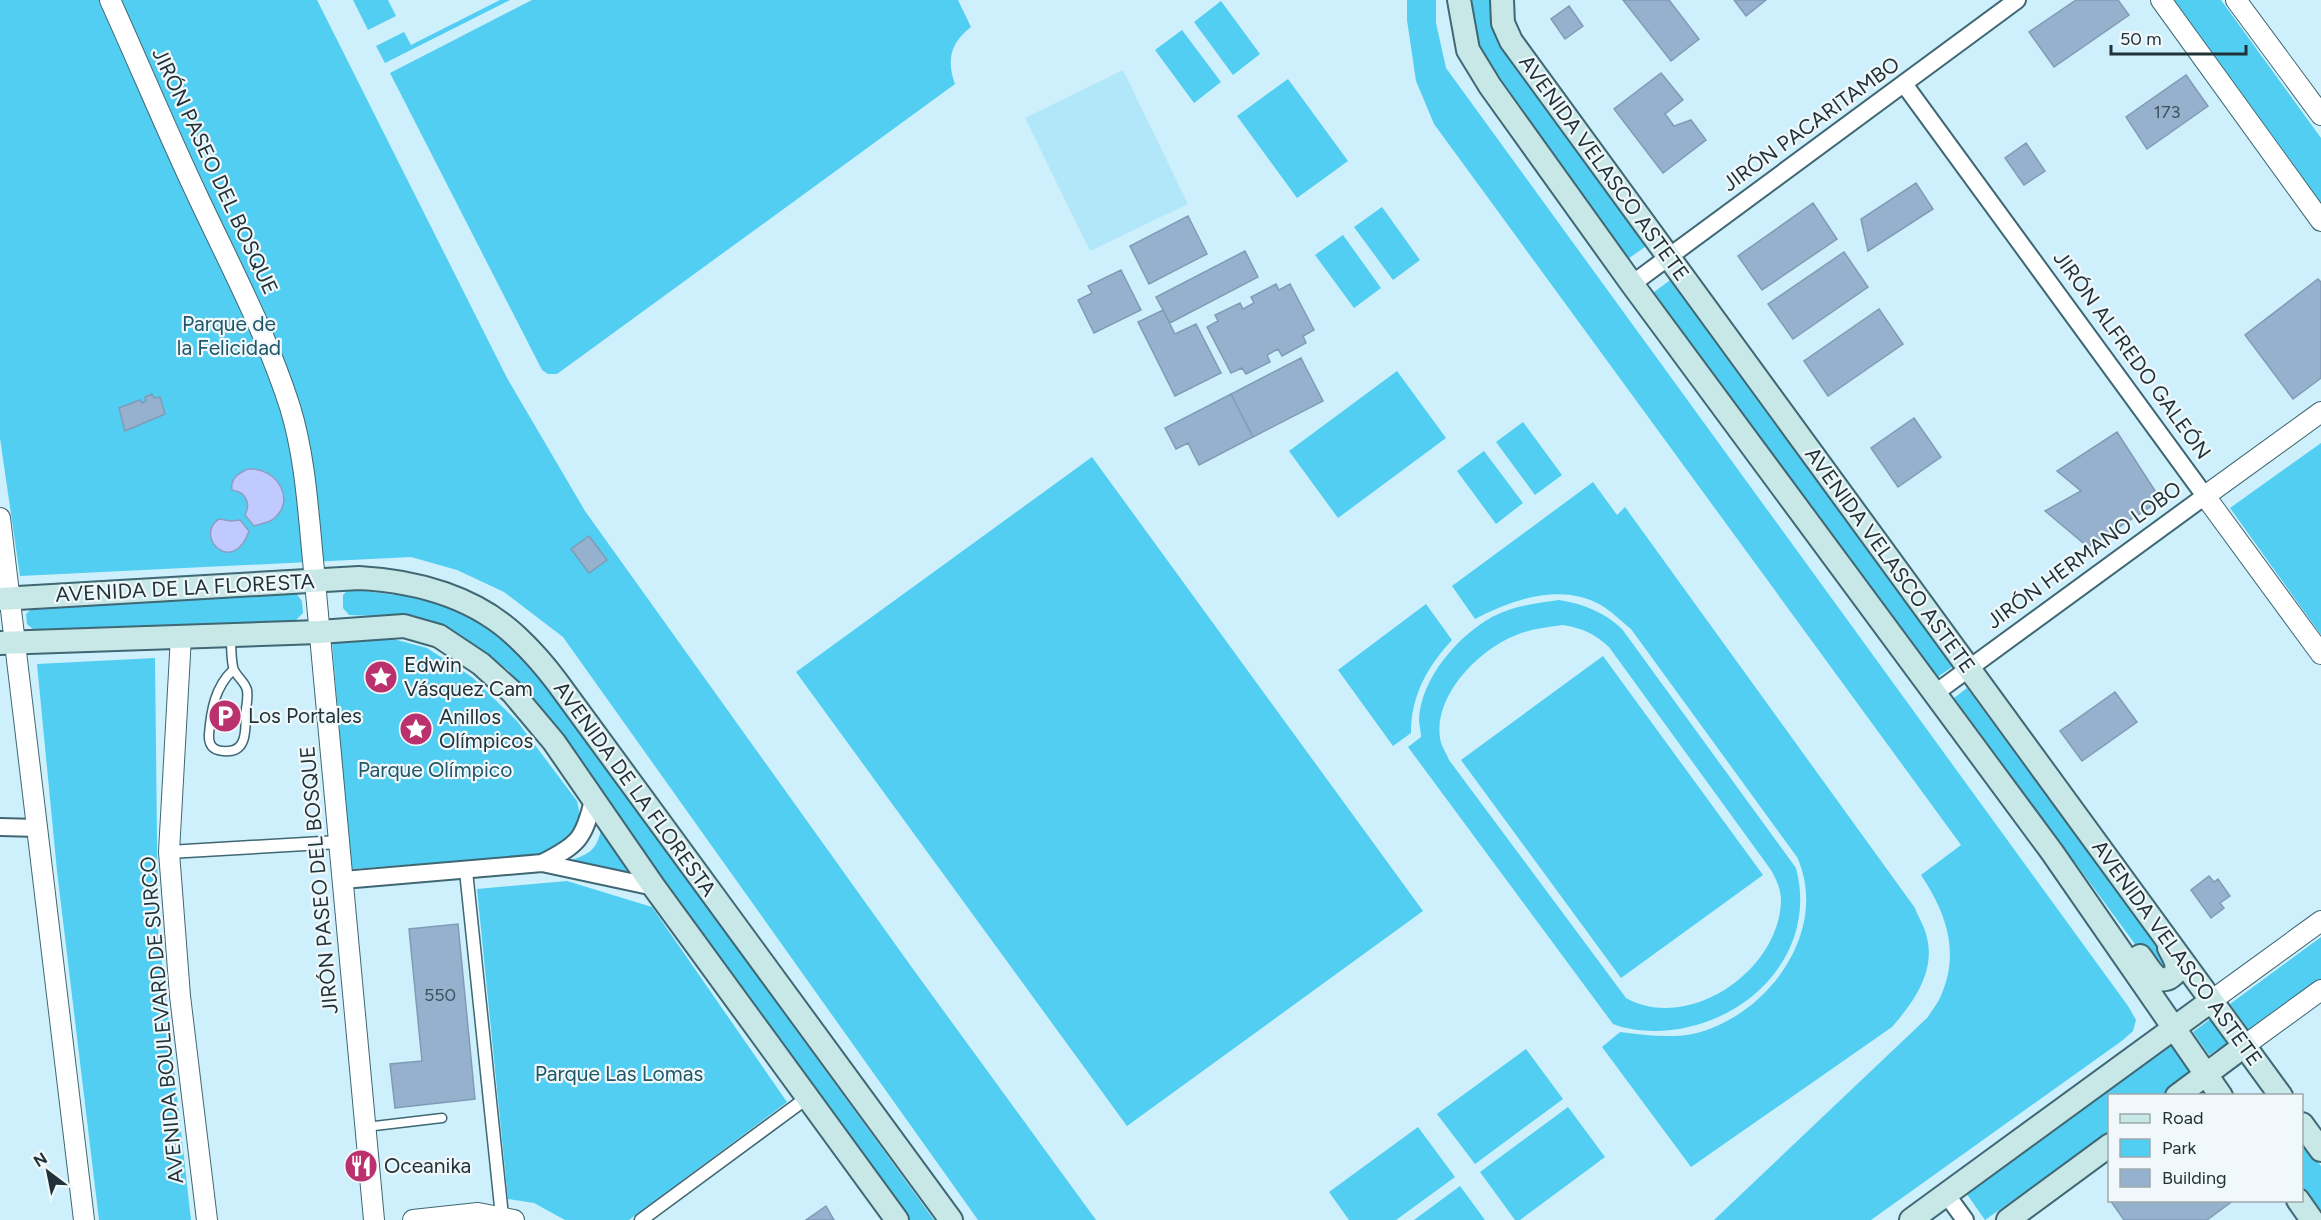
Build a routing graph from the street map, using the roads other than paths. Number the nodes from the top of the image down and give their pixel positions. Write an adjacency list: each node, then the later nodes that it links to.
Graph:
1 (110, 0): 17 (street, JIRÓN PASEO DEL BOSQUE)
2 (1459, 0): 13 (main road, AVENIDA VELASCO ASTETE)
3 (1502, 0): 8 (main road)
4 (1512, 0): 8 (main road)
5 (2017, 0): 9 (street, JIRÓN PACARITAMBO)
6 (2161, 0): 11 (street)
7 (2236, 0): 10 (street)
8 (1503, 23): 12 (main road, AVENIDA VELASCO ASTETE)
9 (1904, 84): 12 (street, JIRÓN PACARITAMBO); 15 (street, JIRÓN ALFREDO GALEÓN)
10 (2318, 103)
11 (2321, 221)
12 (1670, 256): 13 (street, JIRÓN PACARITAMBO); 24 (main road, AVENIDA VELASCO ASTETE)
13 (1632, 284): 26 (main road, AVENIDA VELASCO ASTETE)
14 (2321, 412): 15 (street, JIRÓN HERMANO LOBO)
15 (2205, 496): 23 (street, JIRÓN ALFREDO GALEÓN); 24 (street, JIRÓN HERMANO LOBO)
16 (0, 518): 18 (street)
17 (314, 581): 18 (main road, AVENIDA DE LA FLORESTA); 19 (street, JIRÓN PASEO DEL BOSQUE); 62 (main road, AVENIDA DE LA FLORESTA)
18 (5, 599): 22 (street)
19 (319, 632): 20 (main road, AVENIDA DE LA FLORESTA); 27 (main road, AVENIDA DE LA FLORESTA); 30 (street, JIRÓN PASEO DEL BOSQUE)
20 (231, 634): 21 (main road, AVENIDA DE LA FLORESTA); 25 (lane)
21 (181, 636): 22 (main road, AVENIDA DE LA FLORESTA); 31 (street, AVENIDA BOULEVARD DE SURCO)
22 (8, 643): 29 (street)
23 (2321, 654)
24 (1969, 669): 26 (street, JIRÓN HERMANO LOBO); 37 (main road, AVENIDA VELASCO ASTETE)
25 (233, 670): 25 (lane)
26 (1934, 694): 32 (main road, AVENIDA VELASCO ASTETE)
27 (593, 800): 33 (street, AVENIDA DE LA FLORESTA); 36 (main road, AVENIDA DE LA FLORESTA)
28 (0, 827): 29 (street)
29 (38, 828): 56 (street)
30 (339, 842): 31 (street); 35 (street, JIRÓN PASEO DEL BOSQUE)
31 (169, 852): 57 (street, AVENIDA BOULEVARD DE SURCO)
32 (2052, 852): 37 (main road); 41 (main road, AVENIDA VELASCO ASTETE)
33 (542, 863): 34 (street, AVENIDA DE LA FLORESTA); 36 (street, AVENIDA DE LA FLORESTA)
34 (466, 871): 35 (street, AVENIDA DE LA FLORESTA); 55 (street)
35 (343, 880): 49 (street, JIRÓN PASEO DEL BOSQUE)
36 (654, 887): 47 (main road, AVENIDA DE LA FLORESTA)
37 (2153, 920): 40 (main road, AVENIDA VELASCO ASTETE)
38 (2321, 921): 40 (street)
39 (2321, 990): 42 (street)
40 (2211, 1001): 41 (main road); 42 (main road, AVENIDA VELASCO ASTETE)
41 (2174, 1028): 43 (main road, AVENIDA VELASCO ASTETE); 53 (main road)
42 (2244, 1046): 43 (main road); 46 (main road, AVENIDA VELASCO ASTETE)
43 (2207, 1074): 44 (main road); 45 (main road, AVENIDA VELASCO ASTETE)
44 (2178, 1094)
45 (2220, 1094)
46 (2280, 1094)
47 (808, 1097): 60 (street); 61 (main road, AVENIDA DE LA FLORESTA)
48 (442, 1118): 49 (lane)
49 (365, 1127): 58 (street, JIRÓN PASEO DEL BOSQUE)
50 (2303, 1127): 52 (main road)
51 (2108, 1146): 65 (main road)
52 (2321, 1150)
53 (1946, 1194): 63 (main road); 64 (street)
54 (2299, 1202): 66 (main road)
55 (508, 1218): 59 (street)
56 (84, 1220)
57 (207, 1220)
58 (374, 1220)
59 (413, 1220)
60 (641, 1220)
61 (897, 1220)
62 (951, 1220)
63 (1911, 1220)
64 (1965, 1220)
65 (2008, 1220)
66 (2312, 1220)

